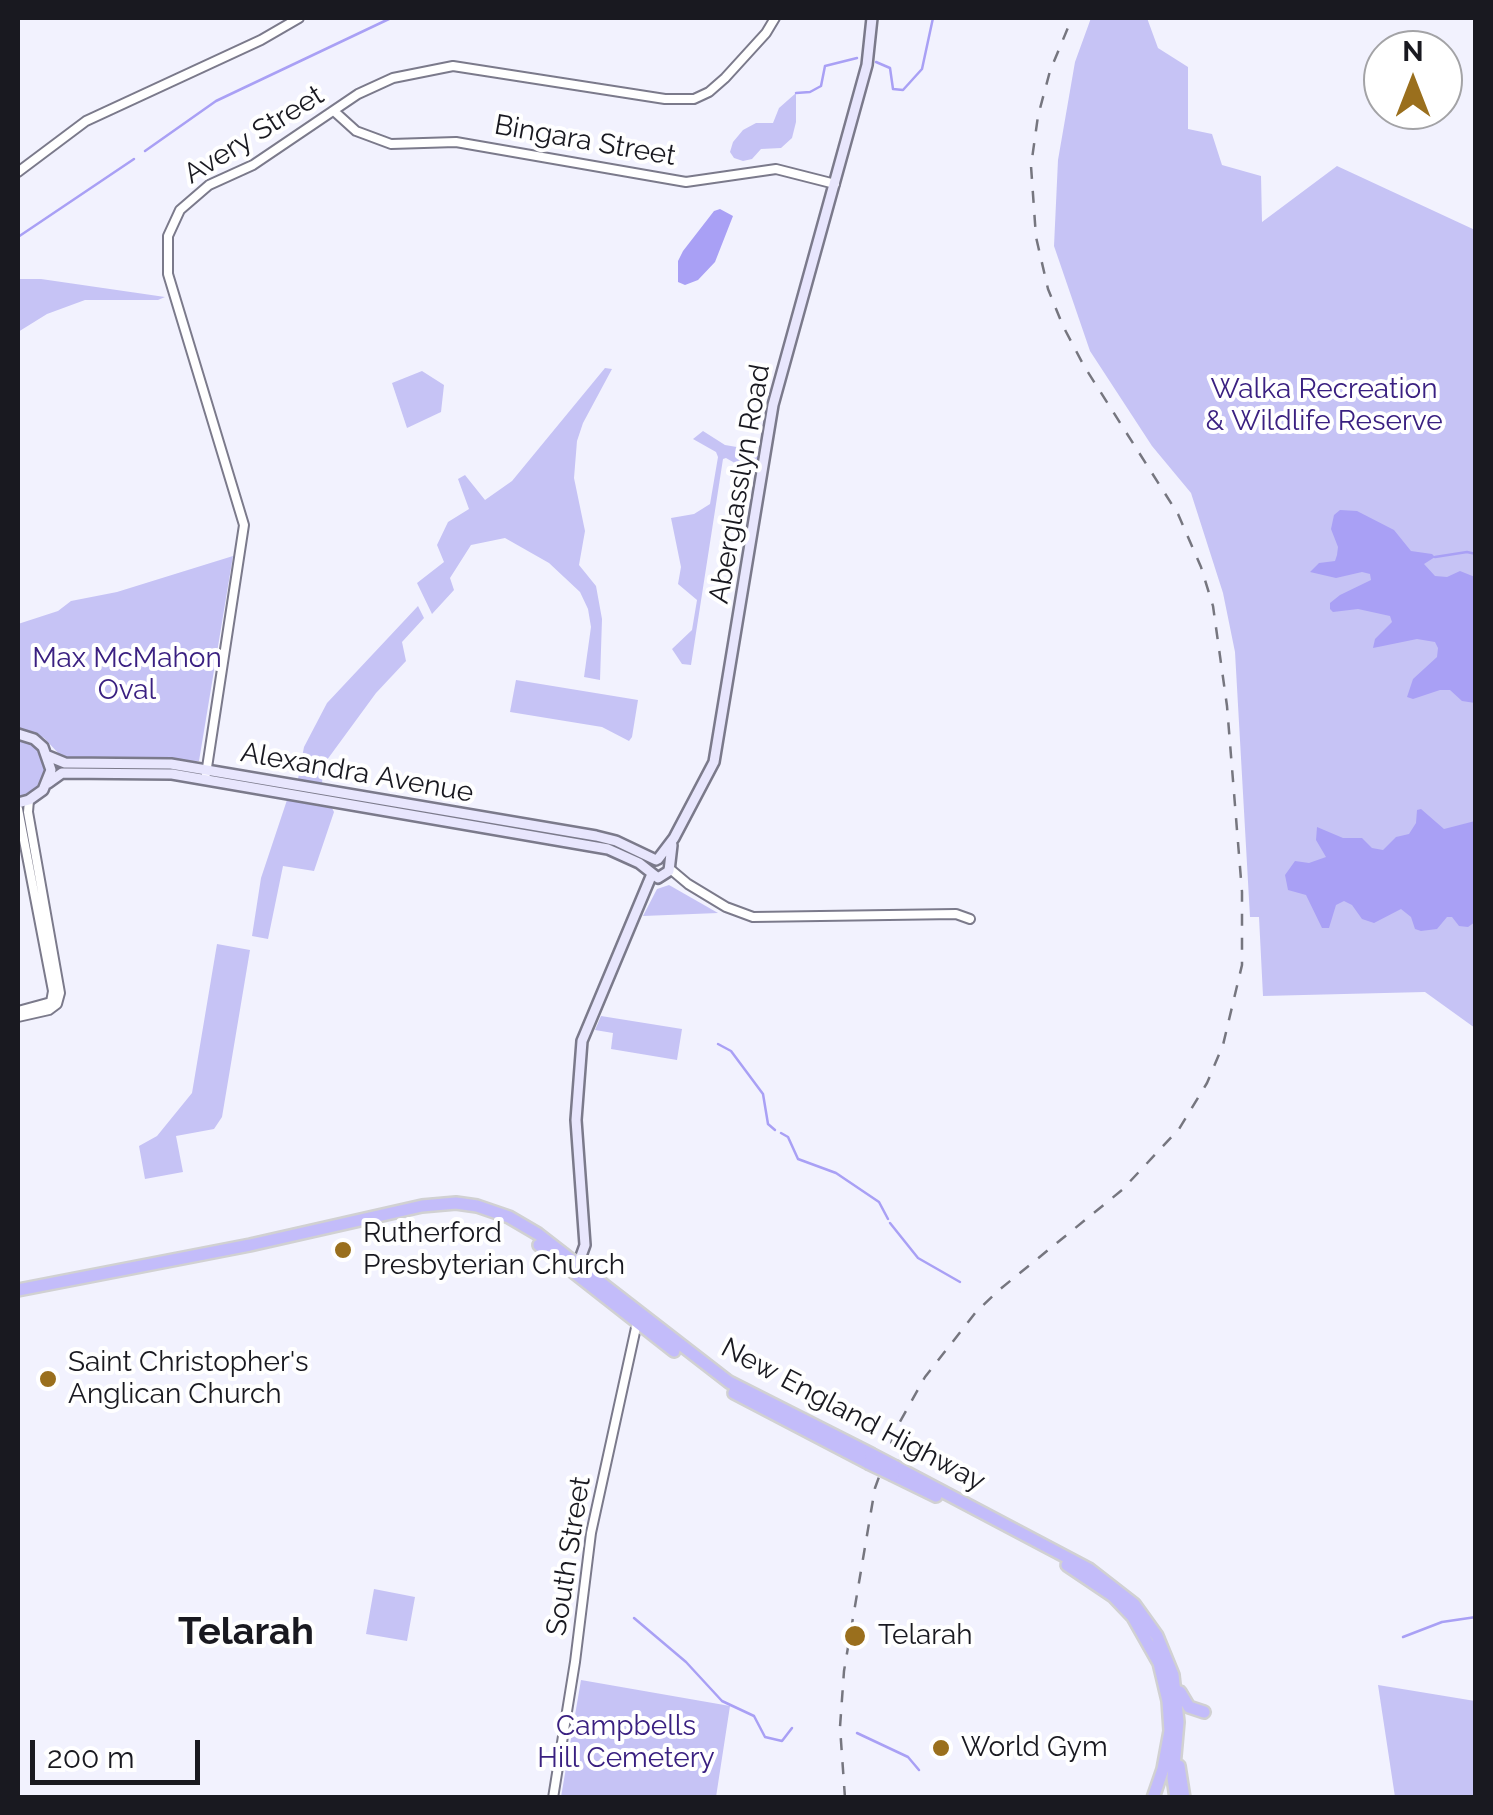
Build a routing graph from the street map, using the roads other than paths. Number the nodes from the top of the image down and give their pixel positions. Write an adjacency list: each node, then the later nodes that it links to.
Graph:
1 (299, 18): 5 (street)
2 (775, 18): 4 (street, Avery Street)
3 (872, 18): 6 (main road, Aberglasslyn Road)
4 (335, 112): 6 (street, Bingara Street); 9 (street, Avery Street)
5 (18, 172)
6 (835, 184): 13 (main road, Aberglasslyn Road)
7 (18, 734): 8 (main road)
8 (48, 756): 9 (main road, Alexandra Avenue); 10 (main road)
9 (206, 775): 10 (main road, Alexandra Avenue); 14 (main road, Alexandra Avenue); 15 (main road, Alexandra Avenue)
10 (48, 782): 11 (main road)
11 (29, 800): 12 (main road); 17 (street)
12 (18, 806): 17 (street)
13 (674, 838): 14 (main road, Aberglasslyn Road); 15 (main road, Aberglasslyn Road)
14 (657, 859): 15 (main road, Aberglasslyn Road)
15 (661, 872): 16 (street); 19 (main road)
16 (970, 918)
17 (54, 1003): 18 (street)
18 (18, 1014)
19 (578, 1271): 20 (highway, New England Highway); 21 (highway, New England Highway); 22 (highway, New England Highway)
20 (18, 1294)
21 (637, 1323): 22 (highway, New England Highway); 27 (street, South Street)
22 (869, 1458): 23 (highway, New England Highway, bridge)
23 (894, 1471): 24 (highway, New England Highway); 28 (highway, New England Highway)
24 (1172, 1674): 25 (highway); 26 (highway, New England Highway)
25 (1204, 1712)
26 (1176, 1736): 29 (highway, New England Highway); 30 (highway)
27 (553, 1798)
28 (1153, 1798)
29 (1176, 1798)
30 (1184, 1798)

